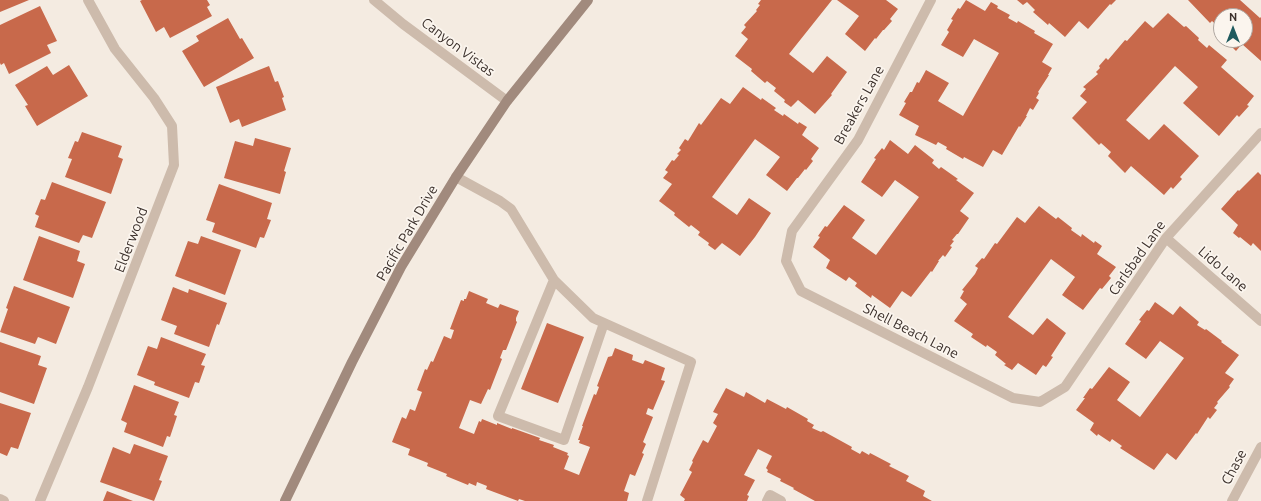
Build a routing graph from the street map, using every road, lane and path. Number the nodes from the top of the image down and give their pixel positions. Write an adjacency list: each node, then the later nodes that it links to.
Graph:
1 (88, 0): 17 (street, Elderwood)
2 (374, 0): 5 (street, Canyon Vistas)
3 (588, 0): 5 (main road, Pacific Park Drive)
4 (931, 0): 9 (street, Breakers Lane)
5 (507, 101): 7 (main road, Pacific Park Drive)
6 (1261, 133): 8 (street, Carlsbad Lane)
7 (456, 177): 10 (street); 18 (main road, Pacific Park Drive)
8 (1166, 238): 11 (street, Lido Lane); 13 (street, Carlsbad Lane)
9 (786, 261): 13 (street, Shell Beach Lane)
10 (554, 280): 12 (street); 12 (street)
11 (1261, 321)
12 (604, 323): 19 (street)
13 (1040, 402)
14 (1261, 447): 22 (street, Chase)
15 (0, 500): 16 (street)
16 (4, 501)
17 (40, 501)
18 (285, 501)
19 (647, 501)
20 (767, 501): 21 (street)
21 (781, 501)
22 (1232, 501)

